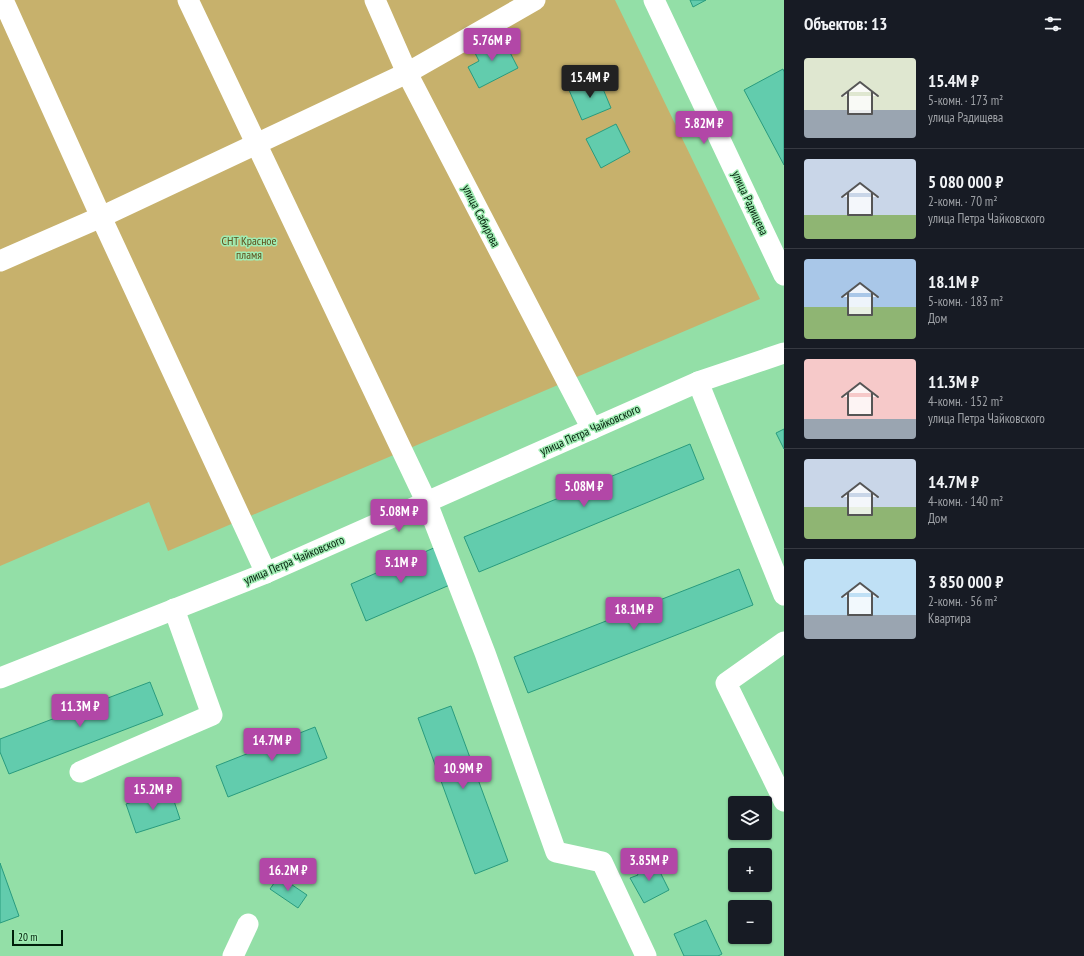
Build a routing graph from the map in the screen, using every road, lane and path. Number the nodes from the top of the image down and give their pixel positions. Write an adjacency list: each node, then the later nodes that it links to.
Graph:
1 (3, 0): 8 (street)
2 (188, 0): 7 (street)
3 (375, 0): 6 (street, улица Сабирова)
4 (535, 0): 6 (street)
5 (654, 0): 10 (street, улица Радищева)
6 (407, 73): 7 (street); 13 (street, улица Сабирова)
7 (257, 144): 8 (street); 14 (street)
8 (101, 217): 9 (street); 15 (street)
9 (0, 261)
10 (784, 276)
11 (784, 352): 12 (street, улица Петра Чайковского)
12 (698, 382): 13 (street, улица Петра Чайковского); 16 (street)
13 (592, 429): 14 (street, улица Петра Чайковского)
14 (427, 503): 15 (street, улица Петра Чайковского); 24 (street)
15 (266, 573): 17 (street, улица Петра Чайковского)
16 (784, 595)
17 (174, 609): 19 (street, улица Петра Чайковского); 20 (street)
18 (784, 642): 21 (street)
19 (0, 678)
20 (80, 772)
21 (784, 801)
22 (248, 924): 23 (street)
23 (233, 956)
24 (646, 956)

